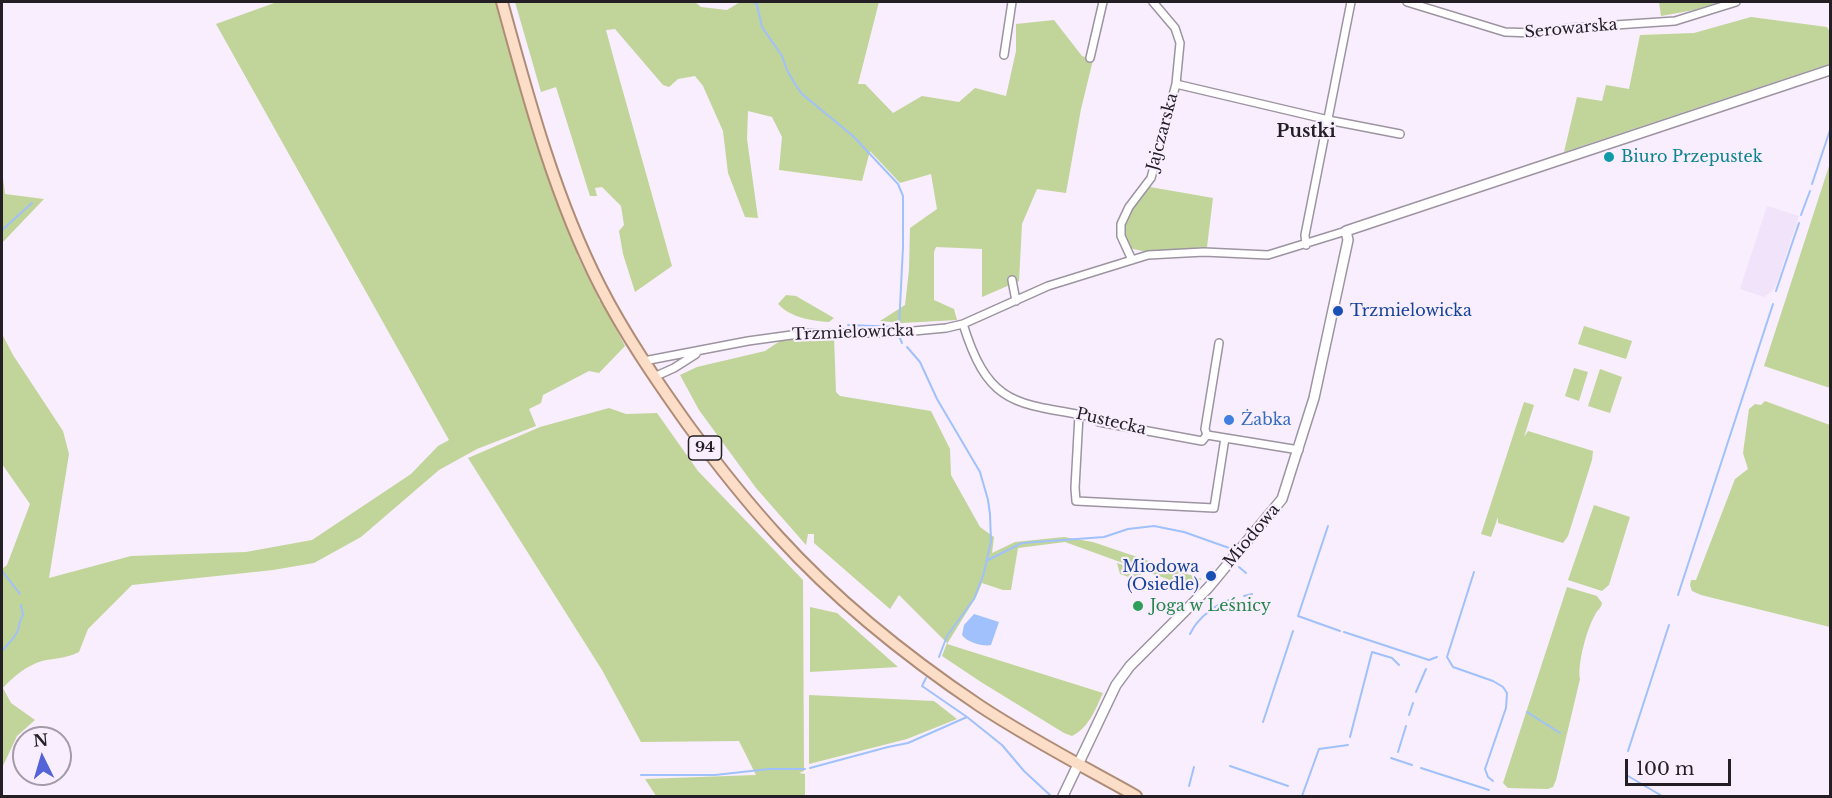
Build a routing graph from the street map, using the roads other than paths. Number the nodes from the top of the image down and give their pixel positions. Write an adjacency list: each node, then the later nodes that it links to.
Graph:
1 (502, 2): 22 (main road, 94)
2 (1012, 2): 8 (street)
3 (1103, 2): 9 (street)
4 (1153, 2): 11 (street, Jajczarska)
5 (1351, 2): 12 (street)
6 (1407, 2): 7 (street, Serowarska)
7 (1736, 2)
8 (1004, 55)
9 (1090, 58)
10 (1830, 70): 14 (street, Trzmielowicka)
11 (1176, 84): 12 (street); 16 (street, Jajczarska)
12 (1328, 120): 13 (street); 15 (street)
13 (1400, 134)
14 (1346, 231): 15 (street, Trzmielowicka); 27 (street, Miodowa)
15 (1306, 245): 16 (street, Trzmielowicka)
16 (1132, 260): 18 (street, Trzmielowicka)
17 (1012, 280): 18 (street)
18 (1016, 301): 19 (street, Trzmielowicka)
19 (963, 324): 21 (street, Trzmielowicka); 24 (street, Pustecka)
20 (1219, 343): 25 (street)
21 (698, 352): 22 (street, Trzmielowicka); 23 (street, Trzmielowicka)
22 (644, 361): 23 (main road, 94)
23 (654, 377): 28 (main road, 94)
24 (1079, 415): 25 (street, Pustecka); 26 (street)
25 (1207, 435): 26 (street, Pustecka)
26 (1226, 438): 27 (street, Pustecka)
27 (1299, 450): 28 (street, Miodowa)
28 (1079, 764): 29 (street, Miodowa); 30 (main road, 94)
29 (1063, 796)
30 (1136, 796)

